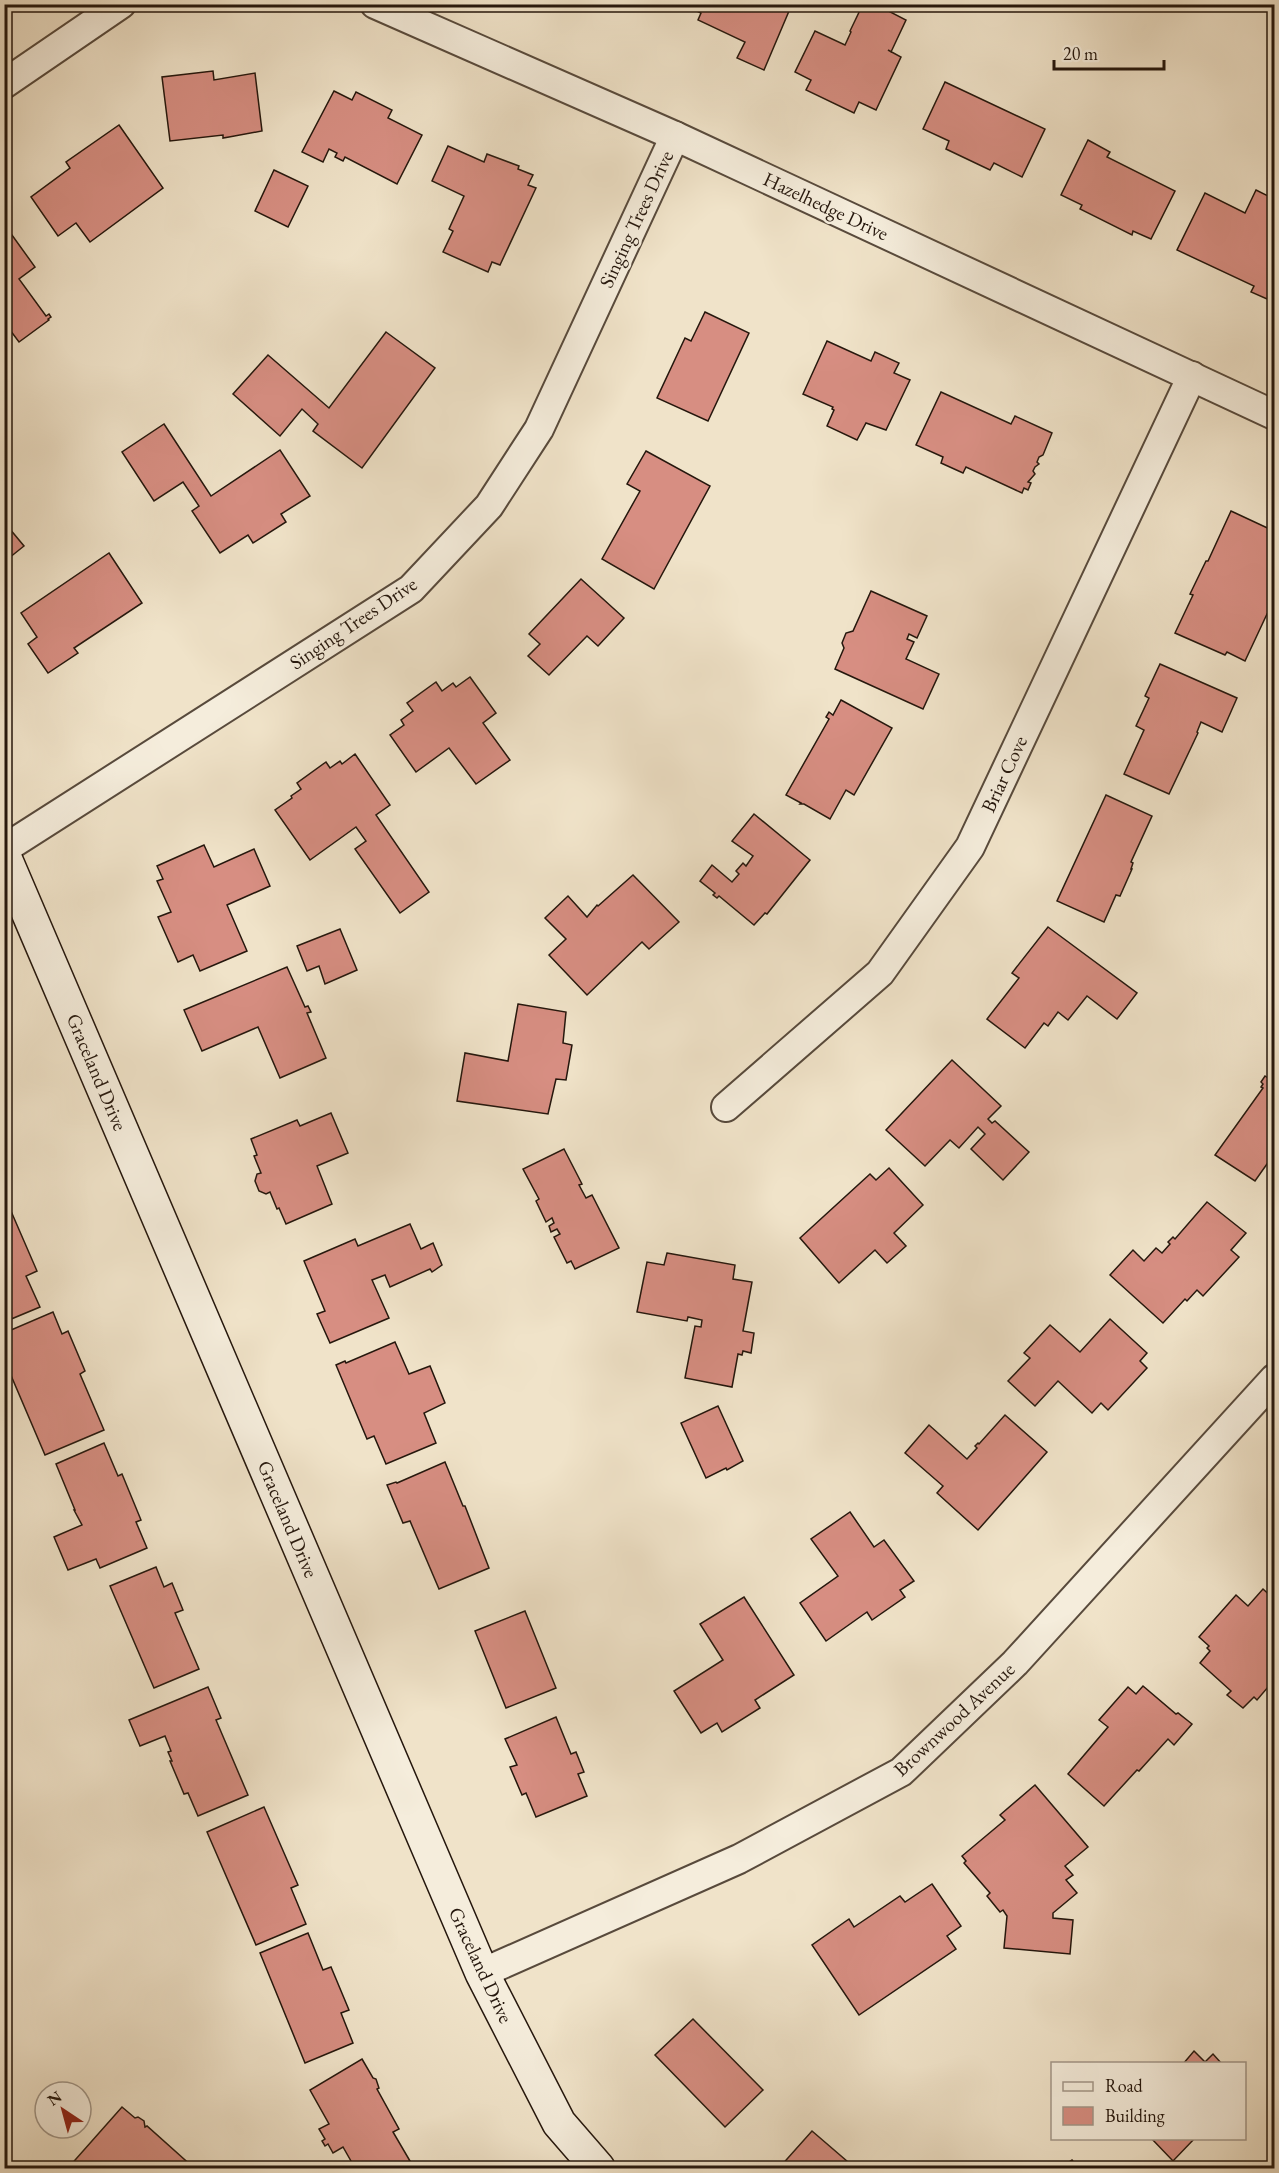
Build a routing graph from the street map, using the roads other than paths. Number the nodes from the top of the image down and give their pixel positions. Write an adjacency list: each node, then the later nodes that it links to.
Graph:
1 (121, 4): 3 (street)
2 (375, 4): 4 (street, Hazelhedge Drive)
3 (4, 84)
4 (675, 135): 5 (street, Hazelhedge Drive); 7 (street, Singing Trees Drive)
5 (1192, 376): 6 (street, Hazelhedge Drive); 9 (street, Briar Cove)
6 (1275, 415)
7 (4, 849)
8 (4, 856): 11 (street, Graceland Drive)
9 (726, 1107)
10 (1275, 1379): 11 (street, Brownwood Avenue)
11 (482, 1973): 12 (street, Graceland Drive)
12 (598, 2169)

